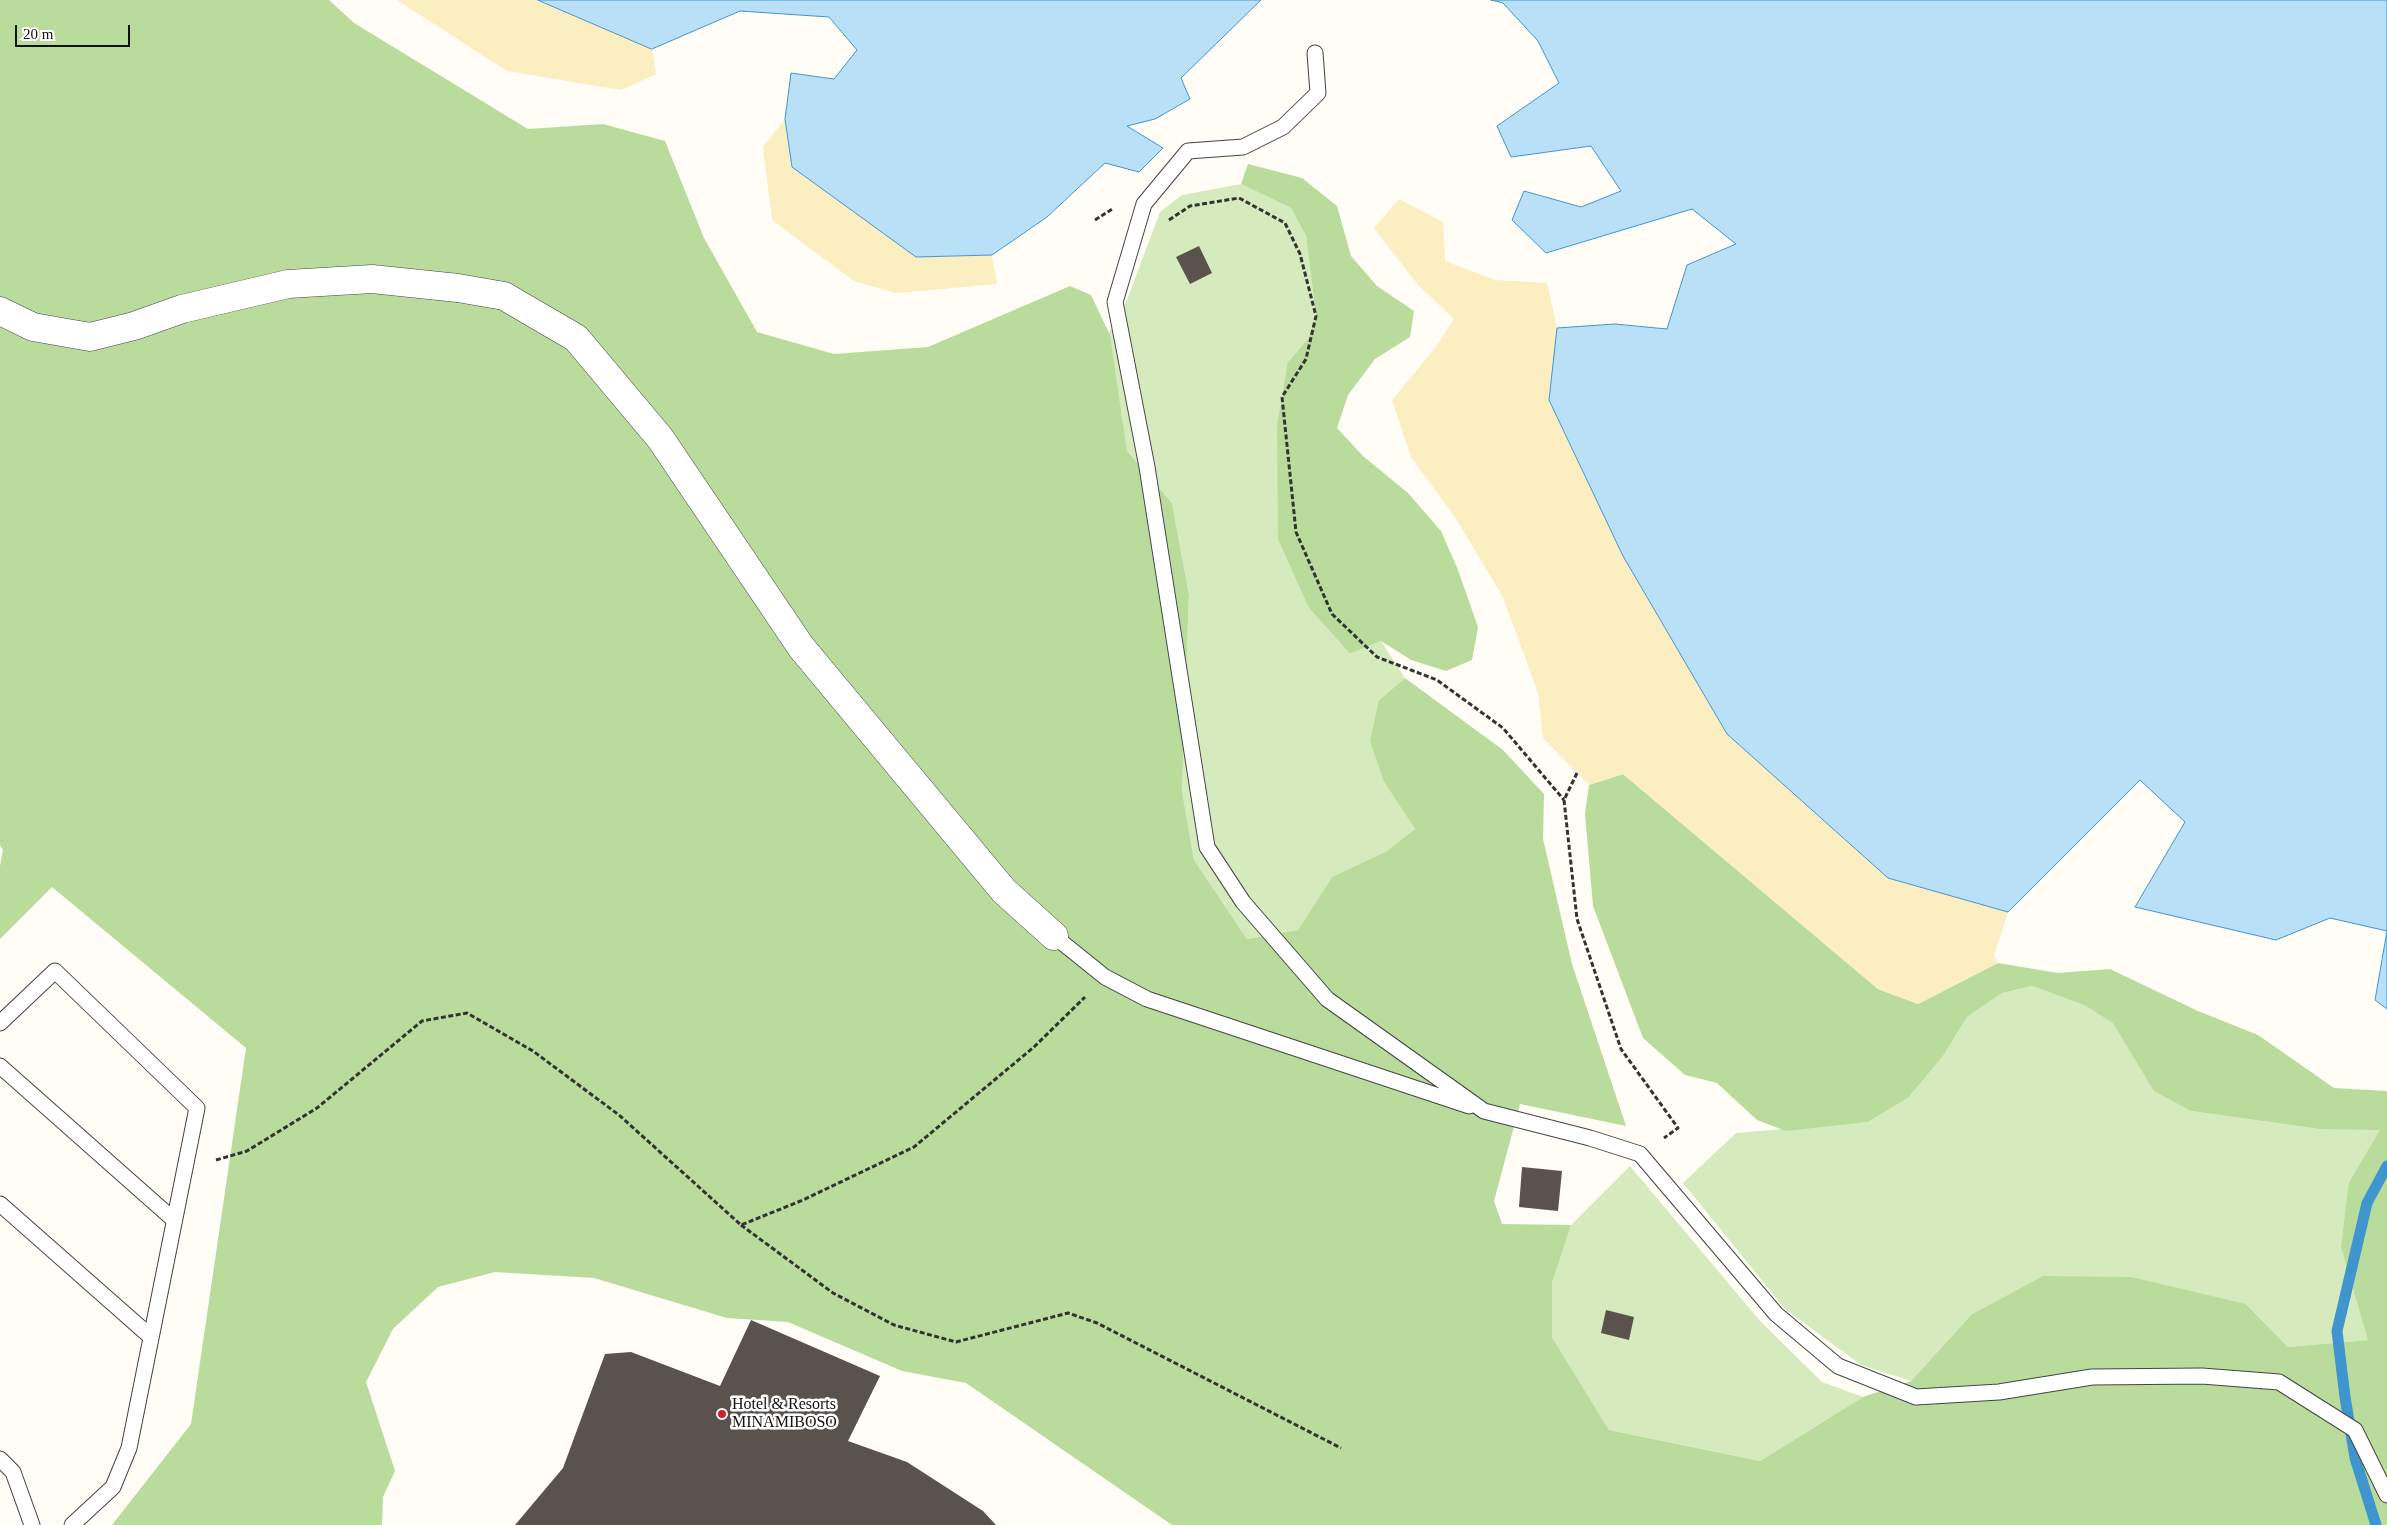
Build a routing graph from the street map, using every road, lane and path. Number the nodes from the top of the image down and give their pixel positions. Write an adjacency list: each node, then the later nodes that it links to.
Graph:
1 (1315, 53): 10 (lane)
2 (1167, 222): 5 (path)
3 (0, 311): 6 (street)
4 (1577, 773): 5 (path)
5 (1564, 800): 11 (path)
6 (1054, 936): 7 (lane)
7 (1105, 977): 10 (lane); 15 (path)
8 (0, 1023): 14 (lane)
9 (0, 1066): 14 (lane)
10 (1484, 1111): 11 (lane)
11 (1640, 1154): 19 (lane)
12 (216, 1160): 15 (path)
13 (0, 1204): 16 (lane)
14 (174, 1220): 16 (lane)
15 (741, 1225): 17 (path)
16 (151, 1337): 21 (lane)
17 (1341, 1448)
18 (0, 1459): 20 (lane)
19 (2387, 1495)
20 (32, 1525)
21 (72, 1525)

